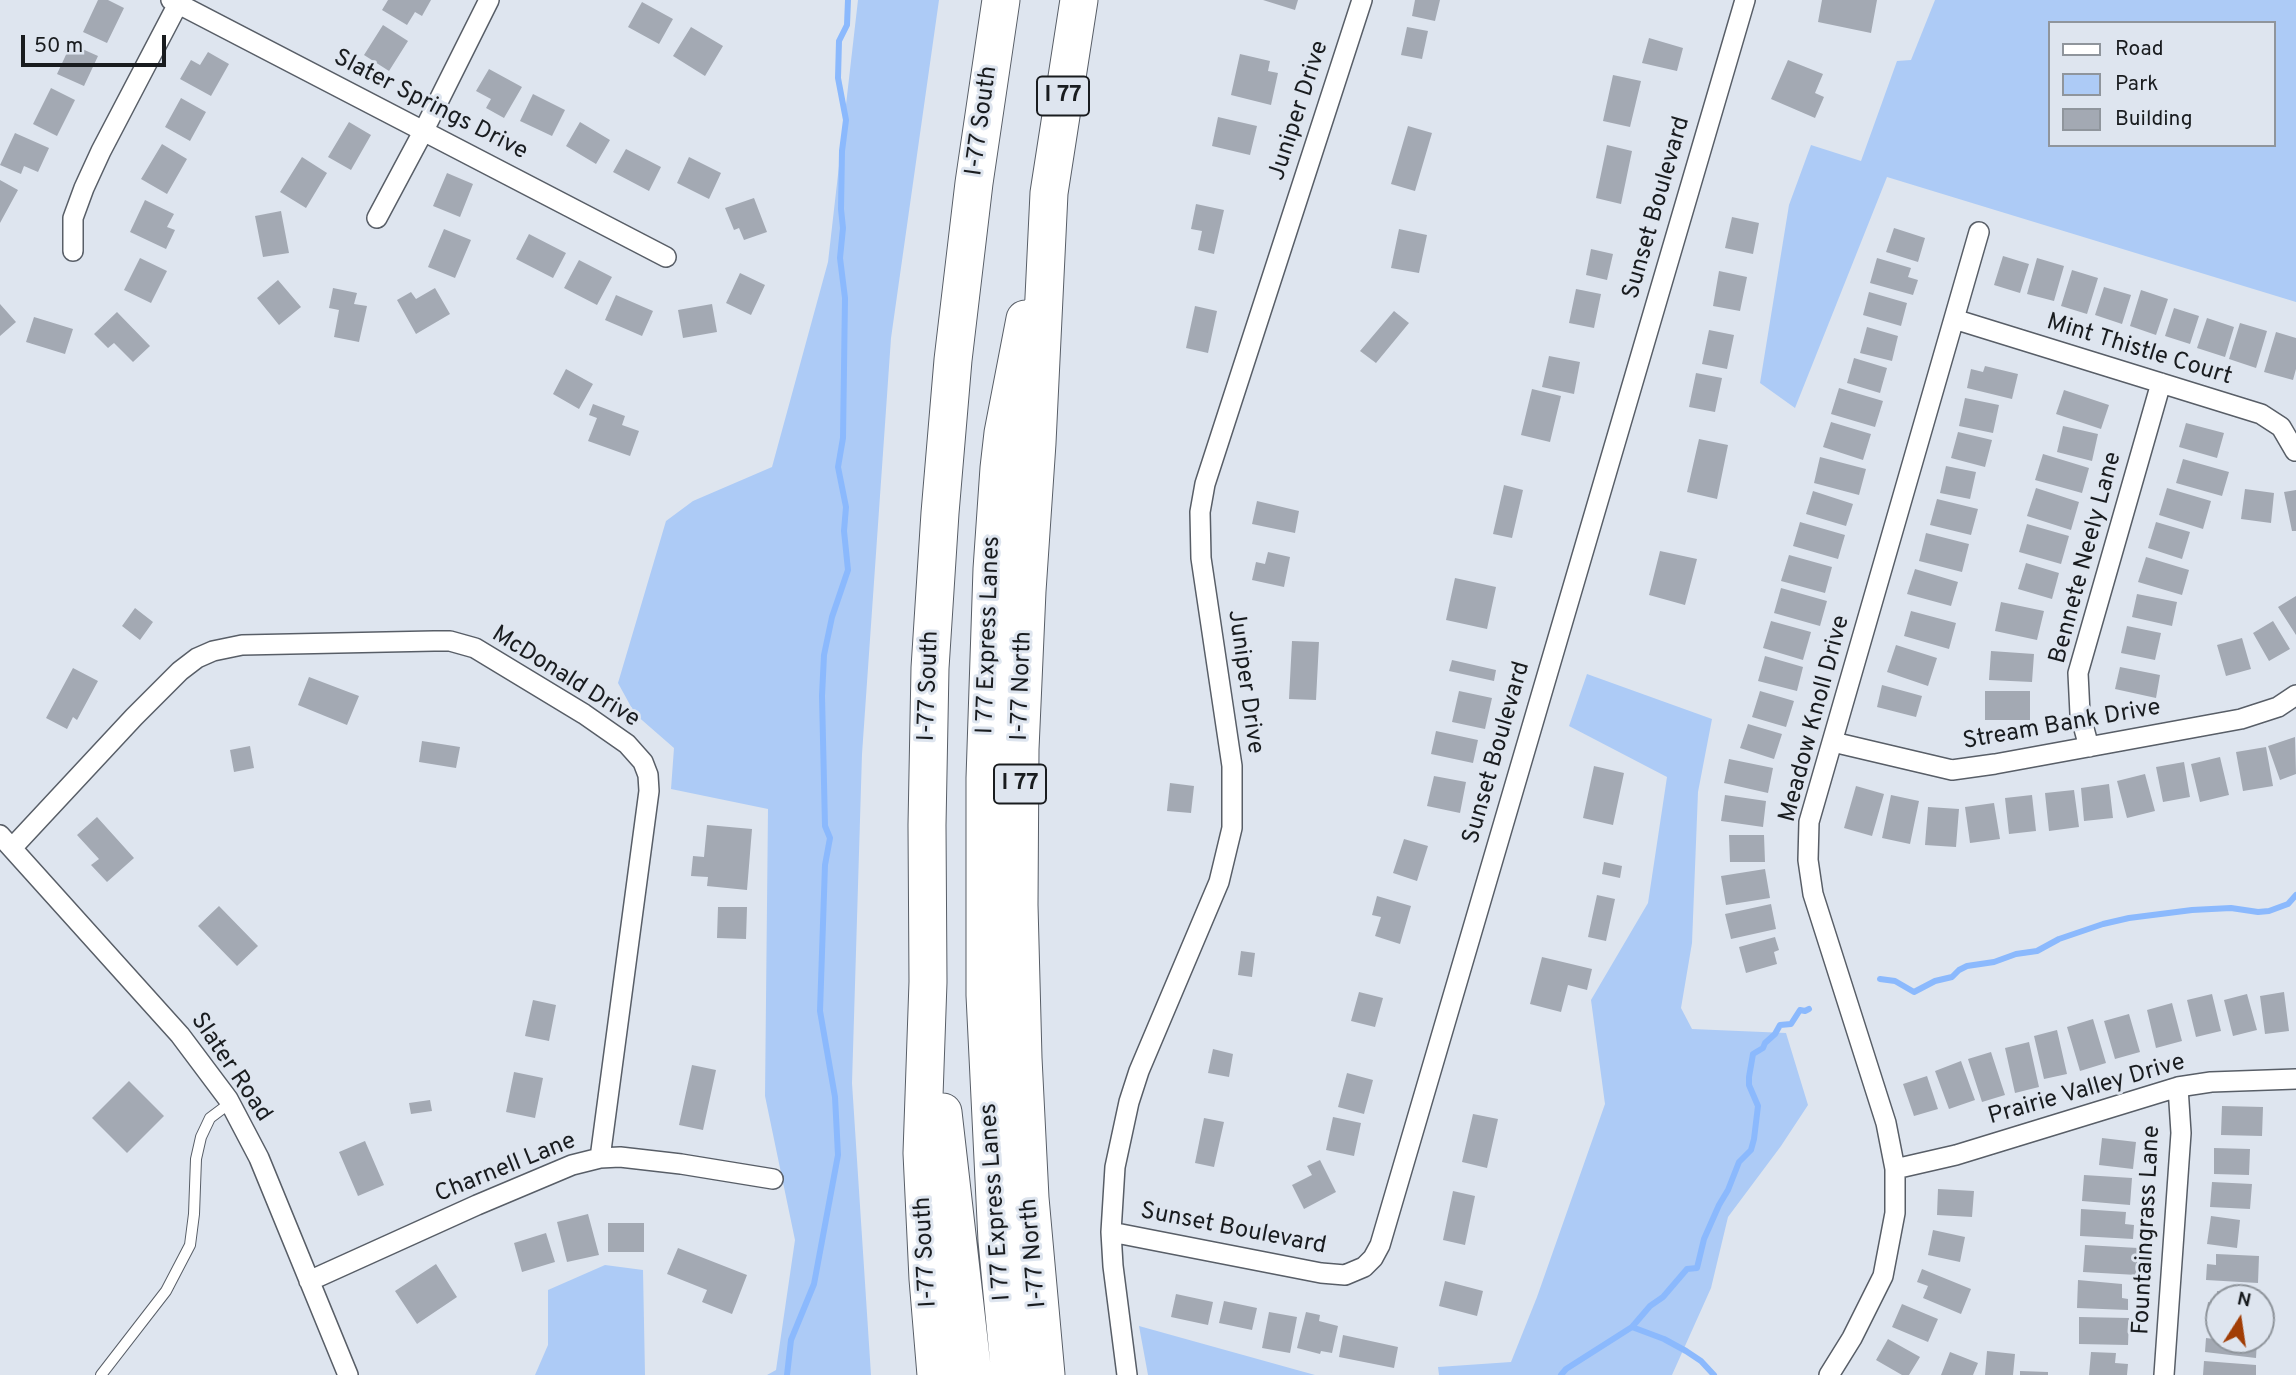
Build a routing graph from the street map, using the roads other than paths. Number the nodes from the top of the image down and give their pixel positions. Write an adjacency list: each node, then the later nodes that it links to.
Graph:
1 (489, 0): 7 (street)
2 (1001, 0): 20 (highway, I-77 South)
3 (1079, 0): 8 (highway, I-77 North / I 77)
4 (1362, 0): 27 (street, Juniper Drive)
5 (1745, 0): 27 (street, Sunset Boulevard)
6 (176, 1): 7 (street, Slater Springs Drive); 11 (street)
7 (424, 130): 9 (street); 12 (street, Slater Springs Drive)
8 (1049, 193): 34 (highway, I 77 Express Lanes / I 77); 35 (highway, I-77 North / I 77)
9 (377, 218)
10 (1979, 232): 13 (street, Meadow Knoll Drive)
11 (74, 251)
12 (666, 257)
13 (1954, 319): 14 (street, Mint Thistle Court); 17 (street, Meadow Knoll Drive)
14 (2161, 383): 15 (street, Mint Thistle Court); 18 (street, Bennete Neely Lane)
15 (2295, 451)
16 (2296, 695): 18 (street, Stream Bank Drive)
17 (1833, 742): 18 (street, Stream Bank Drive); 25 (street, Meadow Knoll Drive)
18 (2089, 747)
19 (6, 841): 23 (street, Slater Road); 24 (street, McDonald Drive)
20 (928, 982): 32 (highway, I-77 South); 33 (highway, I 77 Express Lanes)
21 (2296, 1079): 22 (street, Prairie Valley Drive)
22 (2178, 1087): 25 (street, Prairie Valley Drive); 37 (street, Fountaingrass Lane)
23 (230, 1103): 28 (street, Slater Road); 30 (lane)
24 (600, 1158): 26 (street, Charnell Lane); 28 (street, Charnell Lane)
25 (1895, 1169): 29 (street, Meadow Knoll Drive)
26 (773, 1180)
27 (1111, 1232): 36 (street, Juniper Drive)
28 (309, 1281): 31 (street, Slater Road)
29 (1834, 1373)
30 (102, 1375)
31 (348, 1375)
32 (936, 1375)
33 (973, 1375)
34 (1010, 1375)
35 (1045, 1375)
36 (1127, 1375)
37 (2164, 1375)

